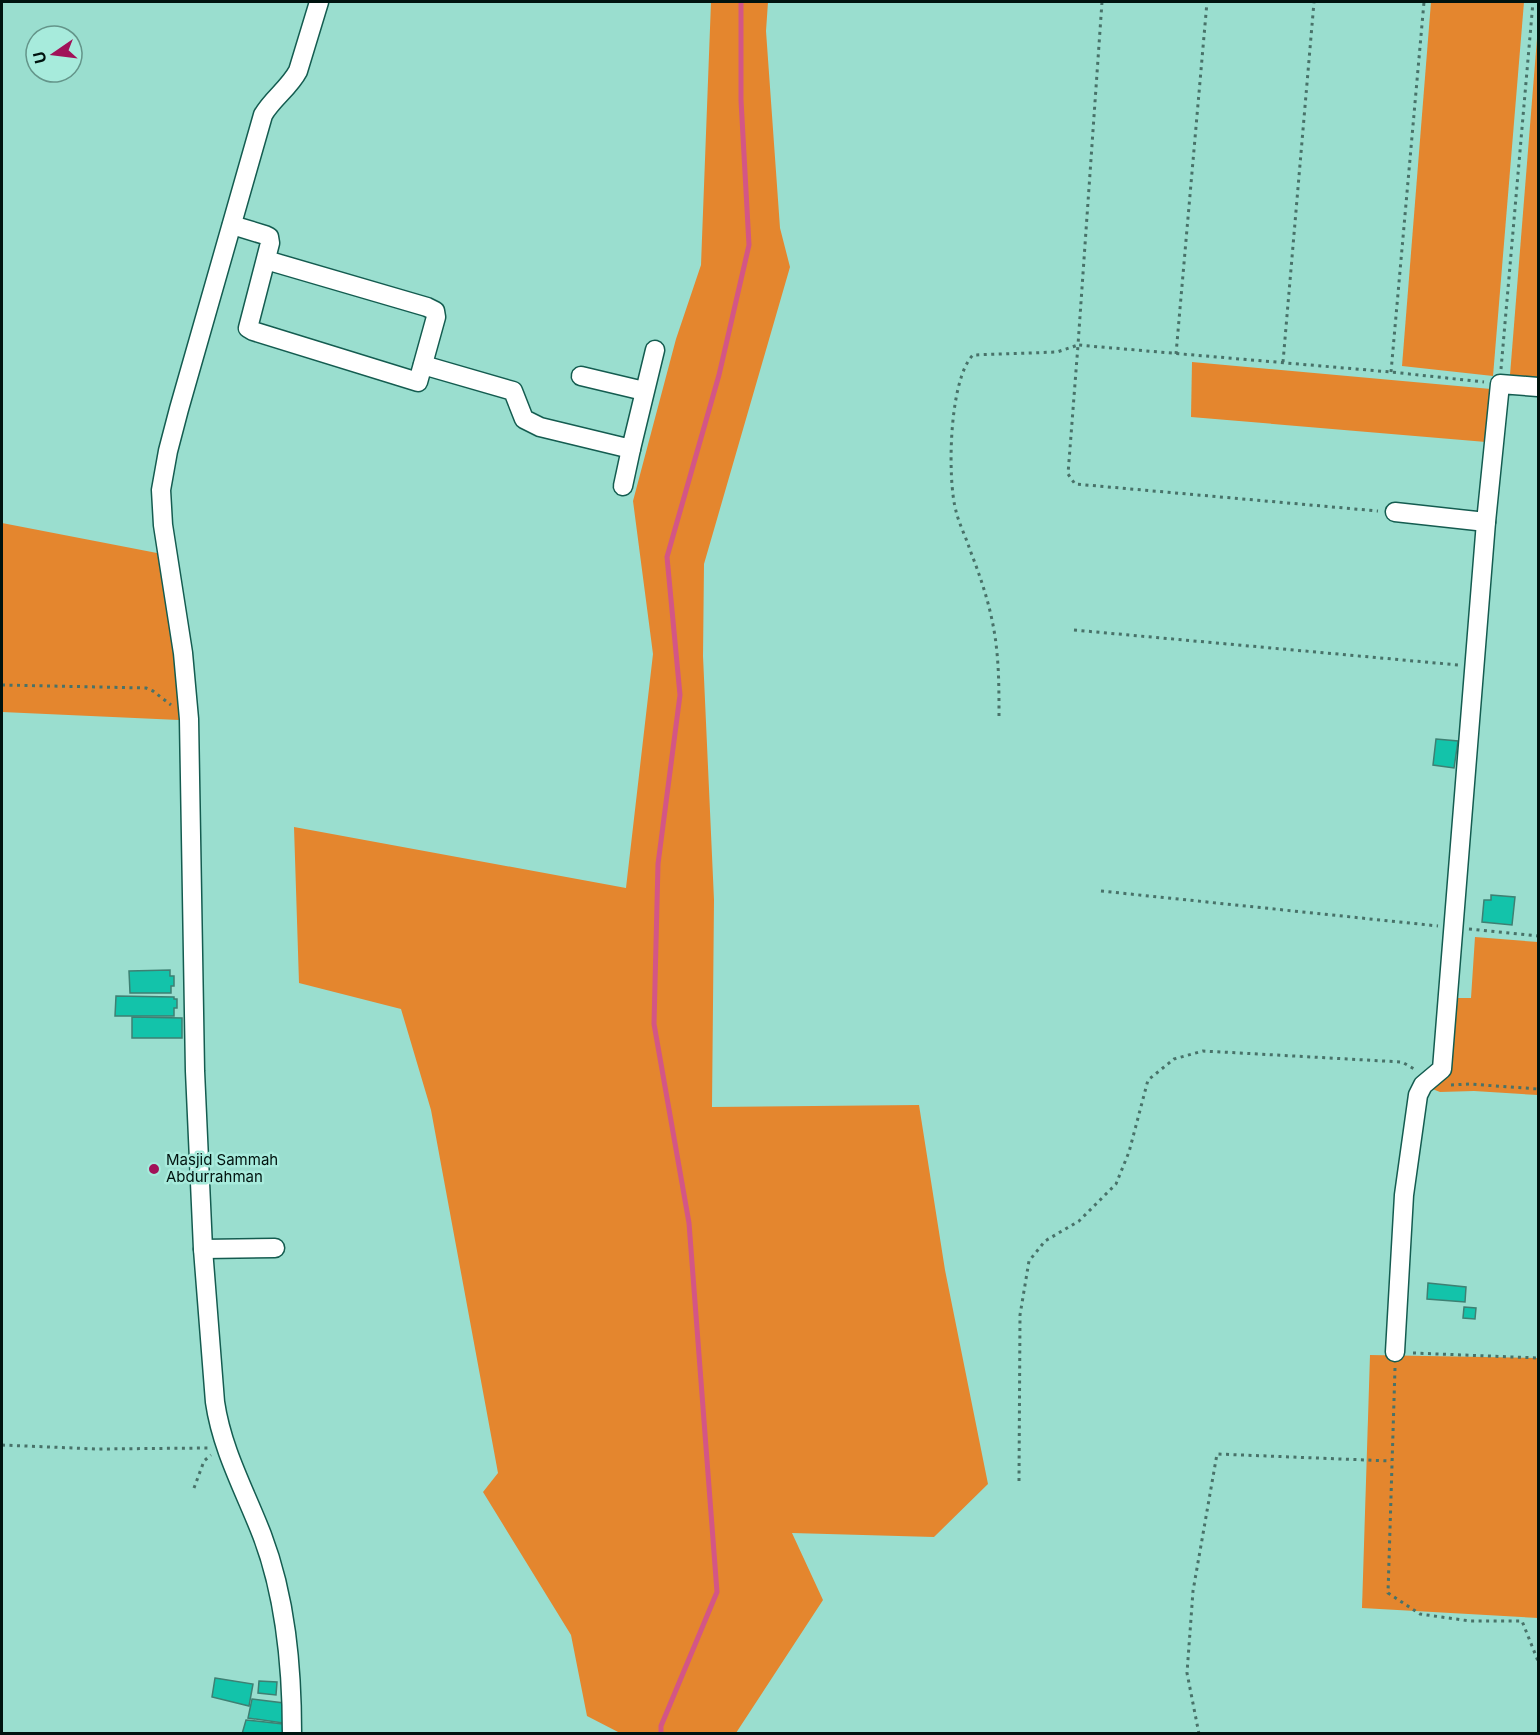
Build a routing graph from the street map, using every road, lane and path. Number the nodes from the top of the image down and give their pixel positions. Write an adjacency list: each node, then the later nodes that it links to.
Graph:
1 (319, 2): 7 (street)
2 (1102, 2): 9 (path)
3 (1207, 2): 11 (path)
4 (1314, 2): 12 (path)
5 (1424, 2): 14 (path)
6 (1533, 2): 16 (path)
7 (232, 225): 8 (street); 27 (street)
8 (266, 260): 13 (street); 13 (street)
9 (1078, 345): 11 (path); 21 (path); 26 (path)
10 (655, 350): 18 (street)
11 (1176, 354): 12 (path)
12 (1283, 362): 14 (path)
13 (423, 364): 19 (street)
14 (1391, 372): 16 (path)
15 (580, 376): 18 (street)
16 (1500, 384): 17 (street); 22 (street)
17 (1539, 387)
18 (644, 391): 19 (street)
19 (631, 449): 20 (street)
20 (622, 486)
21 (1395, 512): 22 (street)
22 (1486, 522): 24 (street)
23 (1074, 630): 24 (path)
24 (1474, 666): 29 (street)
25 (2, 685): 27 (path)
26 (999, 716)
27 (189, 719): 35 (street)
28 (1101, 891): 29 (path)
29 (1453, 928): 30 (path); 31 (street)
30 (1539, 936)
31 (1430, 1079): 36 (street); 41 (path)
32 (1469, 1084): 33 (path)
33 (1539, 1089)
34 (275, 1248): 35 (street)
35 (203, 1249): 39 (street)
36 (1395, 1352): 37 (path); 40 (path)
37 (1538, 1358)
38 (2, 1445): 39 (path)
39 (222, 1447): 42 (path); 44 (street)
40 (1391, 1461): 43 (path); 45 (path)
41 (1019, 1481)
42 (194, 1488)
43 (1539, 1661)
44 (292, 1734)
45 (1199, 1734)

